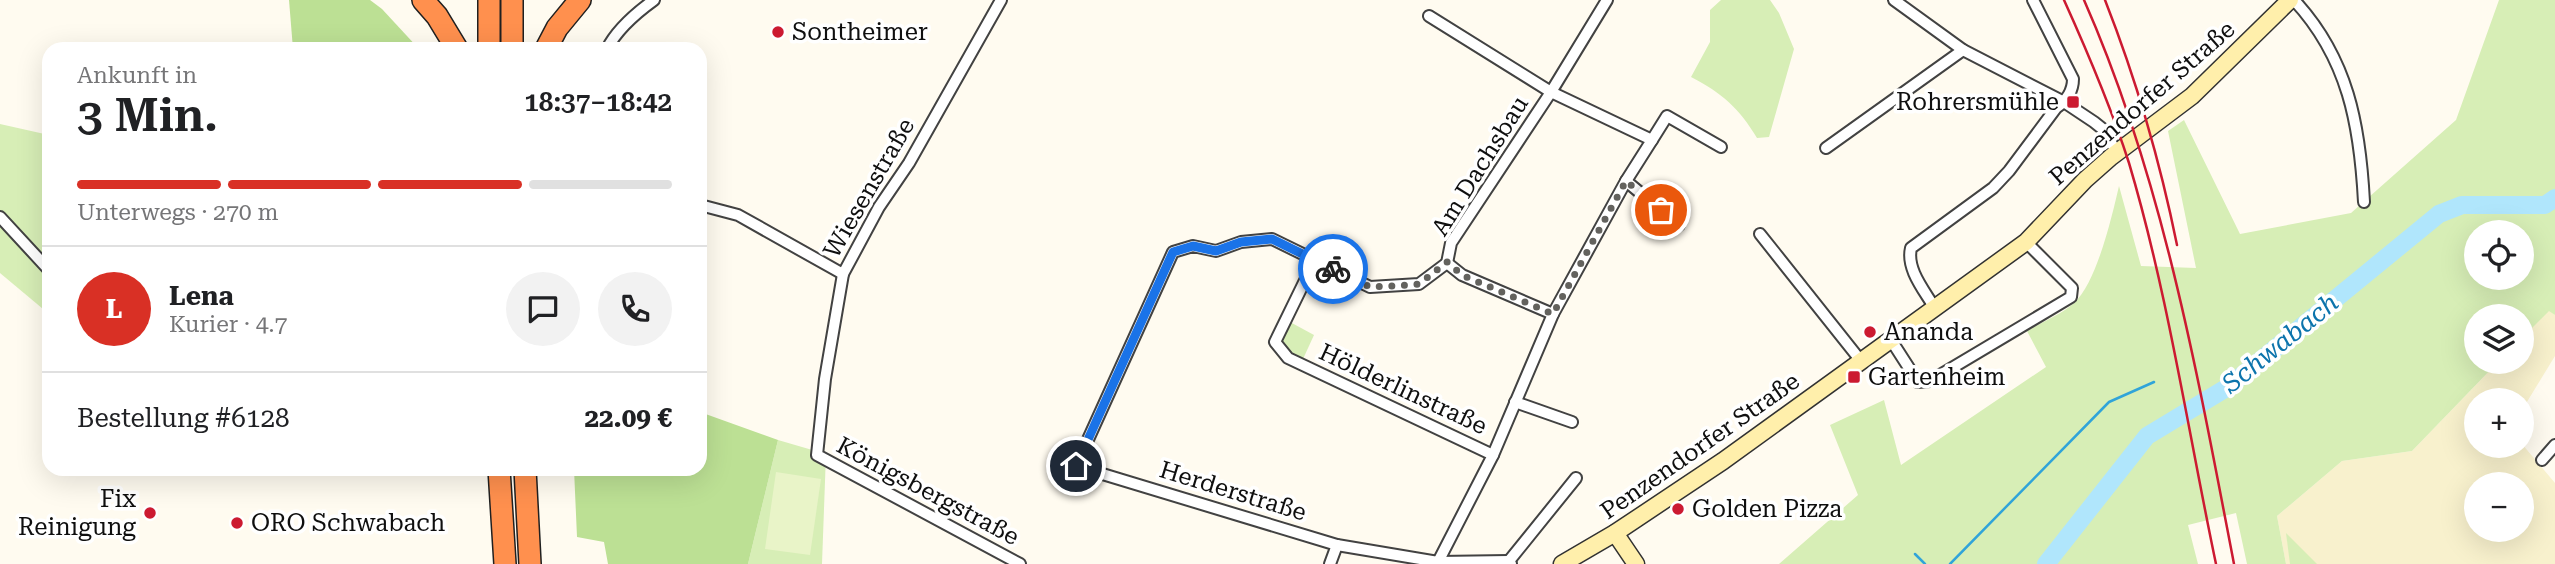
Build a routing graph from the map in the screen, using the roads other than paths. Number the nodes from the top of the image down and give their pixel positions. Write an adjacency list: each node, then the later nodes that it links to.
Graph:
1 (424, 0): 12 (highway)
2 (489, 0): 13 (highway)
3 (512, 0): 14 (highway)
4 (580, 0): 15 (highway)
5 (654, 0): 16 (street)
6 (1001, 0): 34 (street, Wiesenstraße)
7 (1607, 0): 18 (street, Am Dachsbau)
8 (1894, 0): 17 (street)
9 (2033, 0): 19 (street)
10 (2292, 0): 23 (main road, Penzendorfer Straße); 25 (street)
11 (1430, 16): 18 (street)
12 (453, 42)
13 (489, 42)
14 (512, 42)
15 (550, 42)
16 (610, 42)
17 (1963, 50): 19 (street); 22 (street)
18 (1551, 93): 20 (street); 33 (street, Am Dachsbau)
19 (2064, 102): 23 (street); 35 (street)
20 (1652, 141): 21 (street); 24 (street)
21 (1721, 147)
22 (1826, 148)
23 (2117, 153): 30 (main road, Penzendorfer Straße)
24 (1626, 181): 28 (street); 36 (street)
25 (2364, 202)
26 (707, 207): 34 (street)
27 (0, 217): 32 (street)
28 (1679, 225)
29 (1760, 234): 38 (street)
30 (2026, 242): 35 (main road, Penzendorfer Straße); 37 (street)
31 (1315, 260): 33 (street); 43 (street, Hölderlinstraße); 49 (street, Herderstraße)
32 (42, 262)
33 (1447, 262): 36 (street)
34 (843, 274): 42 (street, Wiesenstraße)
35 (1934, 307): 37 (main road, Penzendorfer Straße)
36 (1553, 314): 39 (street)
37 (1891, 340): 38 (main road, Penzendorfer Straße)
38 (1861, 361): 48 (main road, Penzendorfer Straße)
39 (1515, 402): 40 (street); 43 (street)
40 (1572, 422)
41 (2555, 445): 44 (street)
42 (817, 455): 54 (street, Königsbergstraße)
43 (1493, 455): 50 (street, Hölderlinstraße)
44 (2542, 460)
45 (499, 476): 52 (highway)
46 (525, 476): 53 (highway)
47 (1576, 478): 51 (street, Herderstraße)
48 (1615, 533): 56 (main road, Penzendorfer Straße); 57 (main road)
49 (1337, 544): 50 (street, Herderstraße); 55 (street)
50 (1438, 562): 51 (street, Herderstraße)
51 (1510, 562)
52 (505, 564)
53 (530, 564)
54 (1020, 564)
55 (1330, 564)
56 (1562, 564)
57 (1636, 564)

